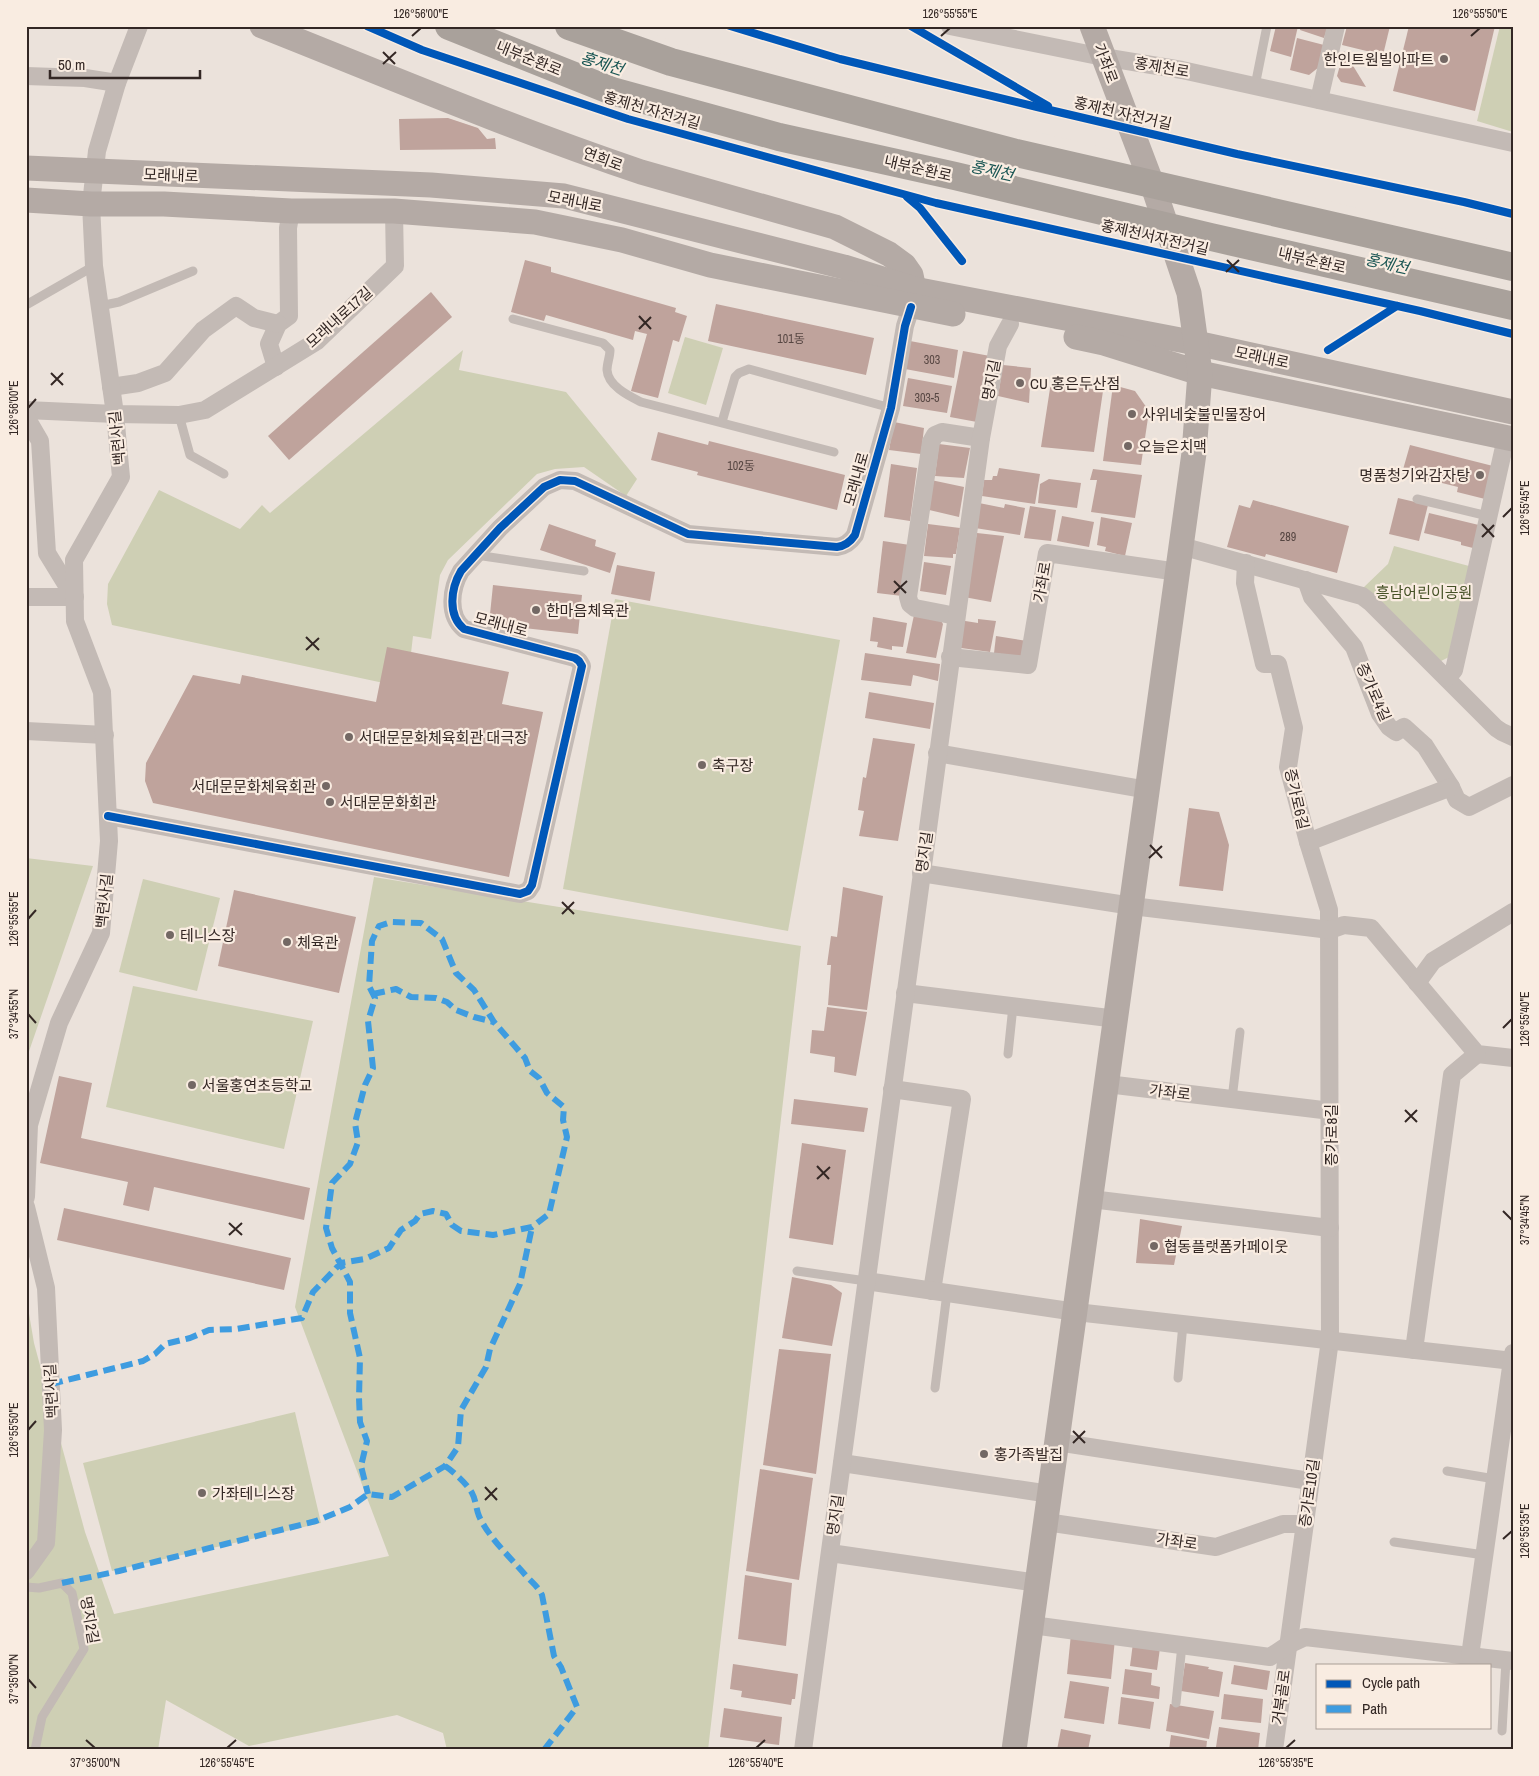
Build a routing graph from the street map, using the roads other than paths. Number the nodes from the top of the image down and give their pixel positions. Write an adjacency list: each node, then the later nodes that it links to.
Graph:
1 (139, 26): 12 (street)
2 (262, 26): 22 (main road, 연희로)
3 (449, 26): 30 (highway, 내부순환로, bridge)
4 (569, 26): 25 (highway, bridge)
5 (950, 26): 10 (street, 홍제천로)
6 (1076, 26): 10 (main road)
7 (1092, 26): 10 (main road, 가좌로)
8 (1267, 26): 13 (lane)
9 (1336, 26): 14 (street)
10 (1103, 57): 13 (street, 홍제천로); 34 (main road, 가좌로, bridge)
11 (26, 76): 12 (street)
12 (117, 83): 17 (street)
13 (1255, 86): 14 (street, 홍제천로)
14 (1319, 100): 15 (street, 홍제천로)
15 (1513, 143)
16 (26, 168): 17 (main road, 모래내로)
17 (94, 172): 19 (street); 23 (main road, 모래내로)
18 (26, 200): 19 (main road, 모래내로)
19 (91, 204): 20 (main road, 모래내로); 24 (street, 백련사길)
20 (291, 211): 21 (main road, 모래내로); 32 (street)
21 (394, 211): 27 (main road, 모래내로); 35 (street, 모래내로17길)
22 (835, 227): 23 (main road); 27 (main road, 연희로)
23 (822, 262): 27 (main road, 모래내로)
24 (94, 266): 28 (lane); 29 (street, 백련사길)
25 (1513, 267)
26 (193, 271): 29 (lane)
27 (912, 298): 33 (main road, 모래내로); 34 (main road, 모래내로); 38 (street, 모래내로)
28 (26, 305)
29 (100, 306): 37 (street, 백련사길)
30 (1513, 306)
31 (514, 319): 44 (lane)
32 (278, 324): 35 (street); 37 (street)
33 (1010, 324): 36 (main road, 모래내로); 45 (street, 명지길)
34 (1196, 343): 36 (main road); 40 (main road, 모래내로)
35 (276, 367): 42 (street, 모래내로17길)
36 (1200, 373): 46 (main road, 모래내로); 51 (main road)
37 (111, 387): 41 (street, 백련사길)
38 (891, 408): 44 (lane); 52 (street, 모래내로)
39 (26, 410): 41 (street, 모래내로17길)
40 (1513, 412)
41 (115, 414): 42 (street, 모래내로17길); 58 (street, 백련사길)
42 (179, 415): 48 (lane)
43 (26, 418): 58 (street)
44 (722, 422): 47 (lane)
45 (980, 438): 59 (street, 명지길); 59 (street)
46 (1509, 438): 50 (street)
47 (834, 452)
48 (224, 474)
49 (1417, 499): 50 (lane)
50 (1488, 516): 61 (street)
51 (1181, 546): 53 (street); 55 (main road)
52 (475, 554): 54 (lane); 69 (street, 모래내로)
53 (1246, 563): 56 (street); 70 (street, 증가로6길)
54 (584, 572)
55 (1178, 572): 60 (street, 가좌로); 68 (main road)
56 (1306, 580): 61 (street); 67 (street, 증가로4길)
57 (26, 597): 58 (street)
58 (75, 597): 63 (street, 백련사길)
59 (956, 616): 60 (street, 명지길)
60 (950, 657): 65 (street, 명지길)
61 (1447, 678): 64 (street)
62 (26, 731): 63 (street)
63 (104, 734): 69 (street, 백련사길)
64 (1513, 737)
65 (937, 753): 68 (street); 71 (street, 명지길)
66 (1513, 785): 67 (street, 증가로4길)
67 (1451, 787): 70 (street)
68 (1148, 790): 72 (main road)
69 (108, 816): 87 (street, 백련사길)
70 (1308, 842): 74 (street, 증가로6길)
71 (921, 873): 72 (street); 76 (street, 명지길)
72 (1132, 906): 74 (street); 78 (main road)
73 (1513, 912): 75 (street)
74 (1330, 930): 75 (street); 86 (street, 증가로8길)
75 (1417, 983): 81 (street)
76 (905, 993): 77 (street); 84 (street, 명지길)
77 (1013, 1006): 78 (street); 80 (lane)
78 (1116, 1019): 83 (main road)
79 (1240, 1032): 85 (lane)
80 (1008, 1054)
81 (1477, 1054): 82 (street); 97 (street)
82 (1513, 1058)
83 (1107, 1084): 85 (street, 가좌로); 88 (main road)
84 (892, 1089): 92 (street, 명지길); 93 (street)
85 (1232, 1099): 86 (street, 가좌로)
86 (1331, 1111): 90 (street, 증가로8길)
87 (26, 1196)
88 (1091, 1198): 90 (street); 94 (main road)
89 (26, 1206): 113 (street, 백련사길)
90 (1330, 1228): 96 (street, 증가로8길)
91 (797, 1271): 92 (lane)
92 (866, 1281): 93 (street); 103 (street, 명지길)
93 (939, 1292): 94 (street); 100 (lane)
94 (1076, 1312): 95 (street); 101 (main road)
95 (1183, 1324): 96 (street); 99 (lane)
96 (1330, 1340): 97 (street); 106 (street, 증가로10길)
97 (1414, 1350): 98 (street)
98 (1512, 1359): 102 (street)
99 (1178, 1378)
100 (935, 1388)
101 (1057, 1442): 106 (street); 107 (main road)
102 (1506, 1450): 105 (street)
103 (842, 1463): 107 (street); 111 (street, 명지길)
104 (1447, 1471): 105 (lane)
105 (1494, 1480): 112 (street)
106 (1310, 1481): 109 (street, 증가로10길)
107 (1050, 1494): 108 (main road)
108 (1046, 1522): 109 (street, 가좌로); 114 (main road)
109 (1305, 1524): 118 (street, 증가로10길)
110 (1394, 1542): 112 (lane)
111 (830, 1553): 114 (street); 124 (street, 명지길)
112 (1484, 1555): 119 (street)
113 (26, 1571)
114 (1038, 1583): 116 (main road)
115 (26, 1588): 123 (lane, 명지2길)
116 (1032, 1625): 117 (street); 125 (main road)
117 (1182, 1645): 118 (street); 121 (lane)
118 (1288, 1645): 119 (street); 126 (street, 거북골로)
119 (1470, 1656): 120 (street)
120 (1509, 1661): 122 (lane)
121 (1176, 1703)
122 (1502, 1731)
123 (35, 1750)
124 (803, 1750)
125 (1014, 1750)
126 (1274, 1750)

